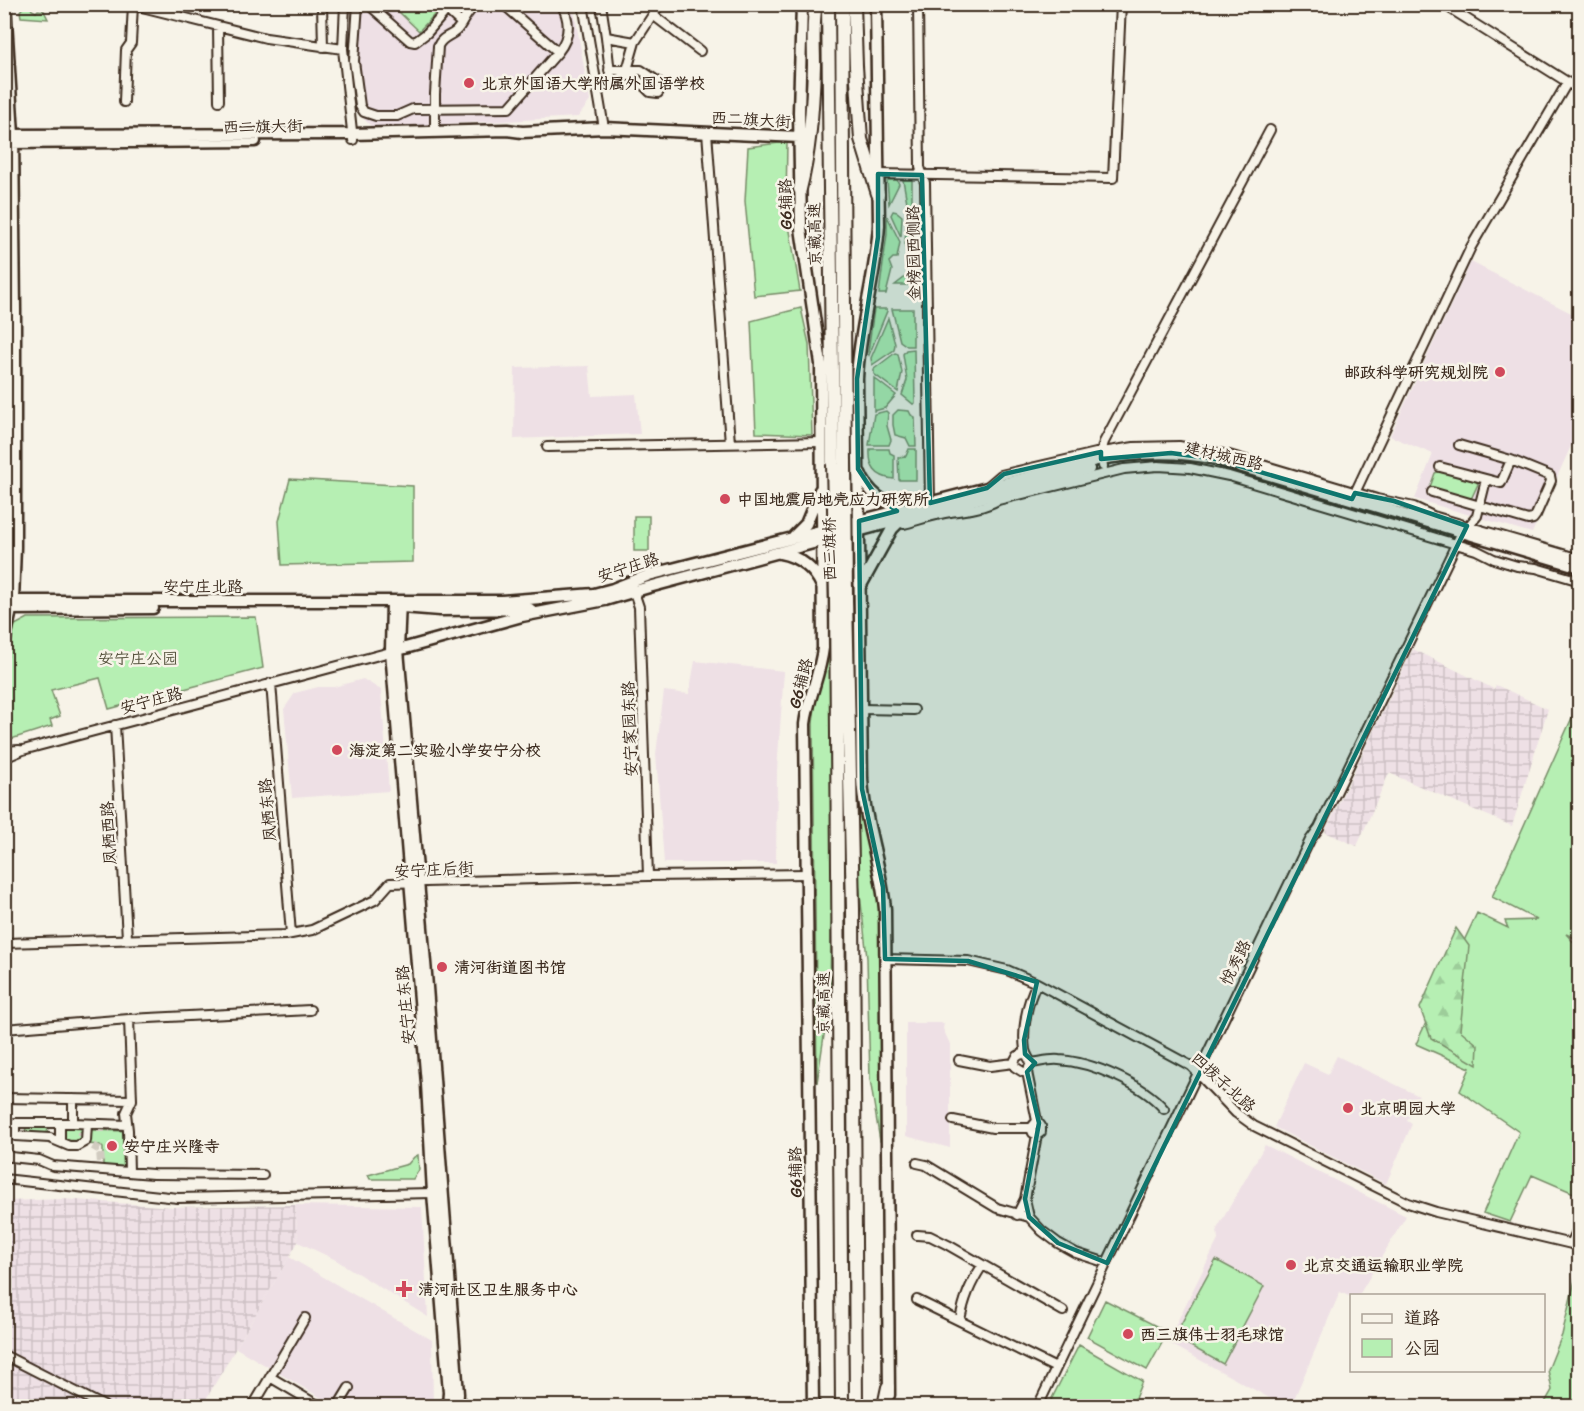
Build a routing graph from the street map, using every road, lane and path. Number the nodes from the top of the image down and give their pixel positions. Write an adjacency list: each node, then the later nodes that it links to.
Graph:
1 (5, 4): 48 (main road)
2 (179, 4): 25 (street)
3 (322, 4): 32 (street)
4 (345, 4): 33 (street)
5 (358, 4): 40 (street)
6 (368, 4): 28 (street)
7 (477, 4): 26 (street)
8 (503, 4): 35 (street)
9 (561, 4): 35 (street)
10 (583, 4): 41 (street)
11 (601, 4): 29 (street)
12 (660, 4): 24 (street)
13 (802, 4): 47 (main road, G6辅路)
14 (816, 4): 51 (highway)
15 (828, 4): 60 (highway, 京藏高速)
16 (842, 4): 60 (highway, 京藏高速)
17 (854, 4): 52 (highway)
18 (876, 4): 49 (main road)
19 (918, 4): 50 (street, 金榜园西侧路)
20 (1121, 4): 50 (street)
21 (1443, 4): 36 (street)
22 (131, 5): 25 (street); 39 (street)
23 (450, 7): 26 (street); 28 (street)
24 (653, 15): 30 (street); 34 (street)
25 (178, 16): 27 (street)
26 (461, 22): 31 (street)
27 (218, 26): 32 (street); 38 (street)
28 (427, 33): 31 (street)
29 (606, 37): 30 (street); 30 (street)
30 (635, 42)
31 (439, 44): 40 (street)
32 (323, 47): 33 (street)
33 (343, 49): 46 (street)
34 (700, 51)
35 (558, 52): 40 (street)
36 (1567, 83): 37 (street); 67 (street)
37 (1580, 90)
38 (219, 101)
39 (123, 102)
40 (435, 109): 43 (street)
41 (604, 128): 44 (main road, 西二旗大街); 45 (main road, 西二旗大街)
42 (1270, 130): 58 (street)
43 (435, 132): 44 (main road, 西二旗大街); 46 (main road, 西二旗大街)
44 (522, 132): 46 (main road, 西二旗大街)
45 (707, 132): 47 (main road, 西二旗大街); 55 (street)
46 (352, 137): 48 (main road, 西二旗大街)
47 (800, 137): 51 (main road, G6辅路)
48 (8, 140): 53 (main road)
49 (878, 174): 50 (street); 52 (main road)
50 (922, 175): 68 (street, 金榜园西侧路)
51 (800, 189): 54 (main road, G6辅路)
52 (878, 194): 61 (main road)
53 (9, 280): 85 (main road)
54 (822, 442): 55 (street); 60 (main road, G6辅路)
55 (730, 443): 57 (street)
56 (1459, 446): 59 (street)
57 (547, 447)
58 (1102, 459): 67 (main road, 建材城西路); 68 (main road, 建材城西路); 71 (main road, 建材城西路); 74 (main road, 建材城西路)
59 (1511, 460): 64 (street); 69 (street)
60 (833, 464): 61 (main road); 65 (main road, G6辅路); 84 (highway, 西三旗桥, bridge)
61 (858, 464): 63 (main road); 70 (main road)
62 (1440, 467): 64 (street)
63 (858, 478): 65 (main road); 72 (main road)
64 (1486, 480): 69 (street)
65 (822, 481): 73 (main road, G6辅路); 75 (main road)
66 (1432, 492): 69 (street)
67 (1354, 496): 74 (main road, 建材城西路)
68 (930, 502): 70 (main road, 建材城西路)
69 (1480, 506): 74 (street, 悦秀路)
70 (910, 508): 72 (main road, 建材城西路)
71 (896, 525): 72 (main road, 建材城西路); 74 (street, 建材城西路); 83 (main road)
72 (859, 526): 73 (main road, 安宁庄路); 83 (main road)
73 (822, 535): 75 (main road, 安宁庄路); 76 (main road, 安宁庄路); 82 (main road, G6辅路)
74 (1461, 535): 77 (street, 建材城西路); 78 (main road, 建材城西路); 79 (main road, 建材城西路); 80 (street, 建材城西路); 114 (street, 悦秀路)
75 (787, 539): 81 (main road, 安宁庄路)
76 (774, 554): 81 (main road, 安宁庄路); 82 (main road)
77 (1580, 560)
78 (1580, 567)
79 (1580, 574)
80 (1580, 581)
81 (633, 587): 86 (main road, 安宁庄路); 88 (main road, 安宁庄路); 99 (street, 安宁家园东路)
82 (823, 591): 83 (main road); 87 (main road, G6辅路)
83 (860, 594): 87 (main road); 92 (main road)
84 (841, 599): 158 (highway, 京藏高速); 159 (highway, 京藏高速)
85 (7, 603): 86 (main road, 安宁庄北路); 89 (main road)
86 (396, 604): 88 (main road, 安宁庄路); 90 (main road, 安宁庄东路)
87 (823, 605): 98 (main road, G6辅路)
88 (558, 608): 90 (main road, 安宁庄路)
89 (4, 643)
90 (395, 651): 91 (street, 安宁庄路); 100 (main road, 安宁庄东路)
91 (271, 683): 94 (street, 安宁庄路); 101 (street, 凤栖东路)
92 (861, 709): 93 (street); 104 (main road)
93 (914, 710)
94 (115, 725): 95 (street, 安宁庄路); 102 (street, 凤栖西路)
95 (23, 750): 96 (street, 安宁庄路); 97 (street, 安宁庄路)
96 (4, 751)
97 (4, 758)
98 (807, 874): 99 (street, 安宁庄后街); 157 (main road, G6辅路)
99 (648, 876): 100 (street, 安宁庄后街)
100 (415, 881): 101 (street, 安宁庄后街); 132 (main road, 安宁庄东路); 156 (main road, 安宁庄东路)
101 (291, 934): 102 (street, 安宁庄后街)
102 (127, 938): 103 (street, 安宁庄后街)
103 (4, 943)
104 (885, 959): 105 (street, 四拨子北路); 149 (main road)
105 (1037, 982): 109 (street); 114 (street, 四拨子北路)
106 (310, 1010): 107 (street)
107 (129, 1019): 108 (street); 117 (street)
108 (4, 1029)
109 (1025, 1054): 111 (street); 112 (street)
110 (959, 1060): 111 (street)
111 (1014, 1063): 113 (street)
112 (1031, 1063): 113 (street); 118 (street)
113 (1027, 1072): 122 (street)
114 (1197, 1072): 138 (street, 四拨子北路); 140 (street, 悦秀路)
115 (4, 1098): 116 (street)
116 (73, 1099): 117 (street); 121 (street)
117 (132, 1100): 123 (street)
118 (1164, 1109)
119 (953, 1120): 122 (street)
120 (60, 1123): 121 (street); 126 (street); 126 (street)
121 (73, 1123): 125 (street)
122 (1034, 1125): 133 (street)
123 (127, 1127): 124 (street); 125 (street); 129 (street)
124 (110, 1128)
125 (85, 1129): 126 (street)
126 (60, 1142)
127 (4, 1151): 129 (street)
128 (917, 1163): 134 (street)
129 (129, 1172): 130 (street)
130 (263, 1174)
131 (4, 1179): 132 (street)
132 (433, 1193): 155 (main road, 安宁庄东路)
133 (1025, 1199): 134 (street); 135 (street)
134 (1017, 1215): 135 (street)
135 (1029, 1217): 140 (street)
136 (1580, 1225): 138 (street)
137 (917, 1235): 141 (street)
138 (1571, 1244): 139 (street, 四拨子北路)
139 (1580, 1246)
140 (1107, 1263): 147 (street, 悦秀路)
141 (982, 1266): 143 (street); 145 (street)
142 (917, 1300): 145 (street)
143 (1063, 1311)
144 (305, 1318): 148 (street)
145 (960, 1320): 147 (street)
146 (4, 1355): 151 (street)
147 (1056, 1368): 161 (street, 悦秀路)
148 (270, 1377): 152 (street); 153 (street)
149 (888, 1387): 160 (highway)
150 (350, 1388): 154 (street)
151 (104, 1407)
152 (254, 1407)
153 (319, 1407)
154 (338, 1407)
155 (448, 1407)
156 (457, 1407)
157 (813, 1407)
158 (842, 1407)
159 (856, 1407)
160 (886, 1407)
161 (1038, 1407)

